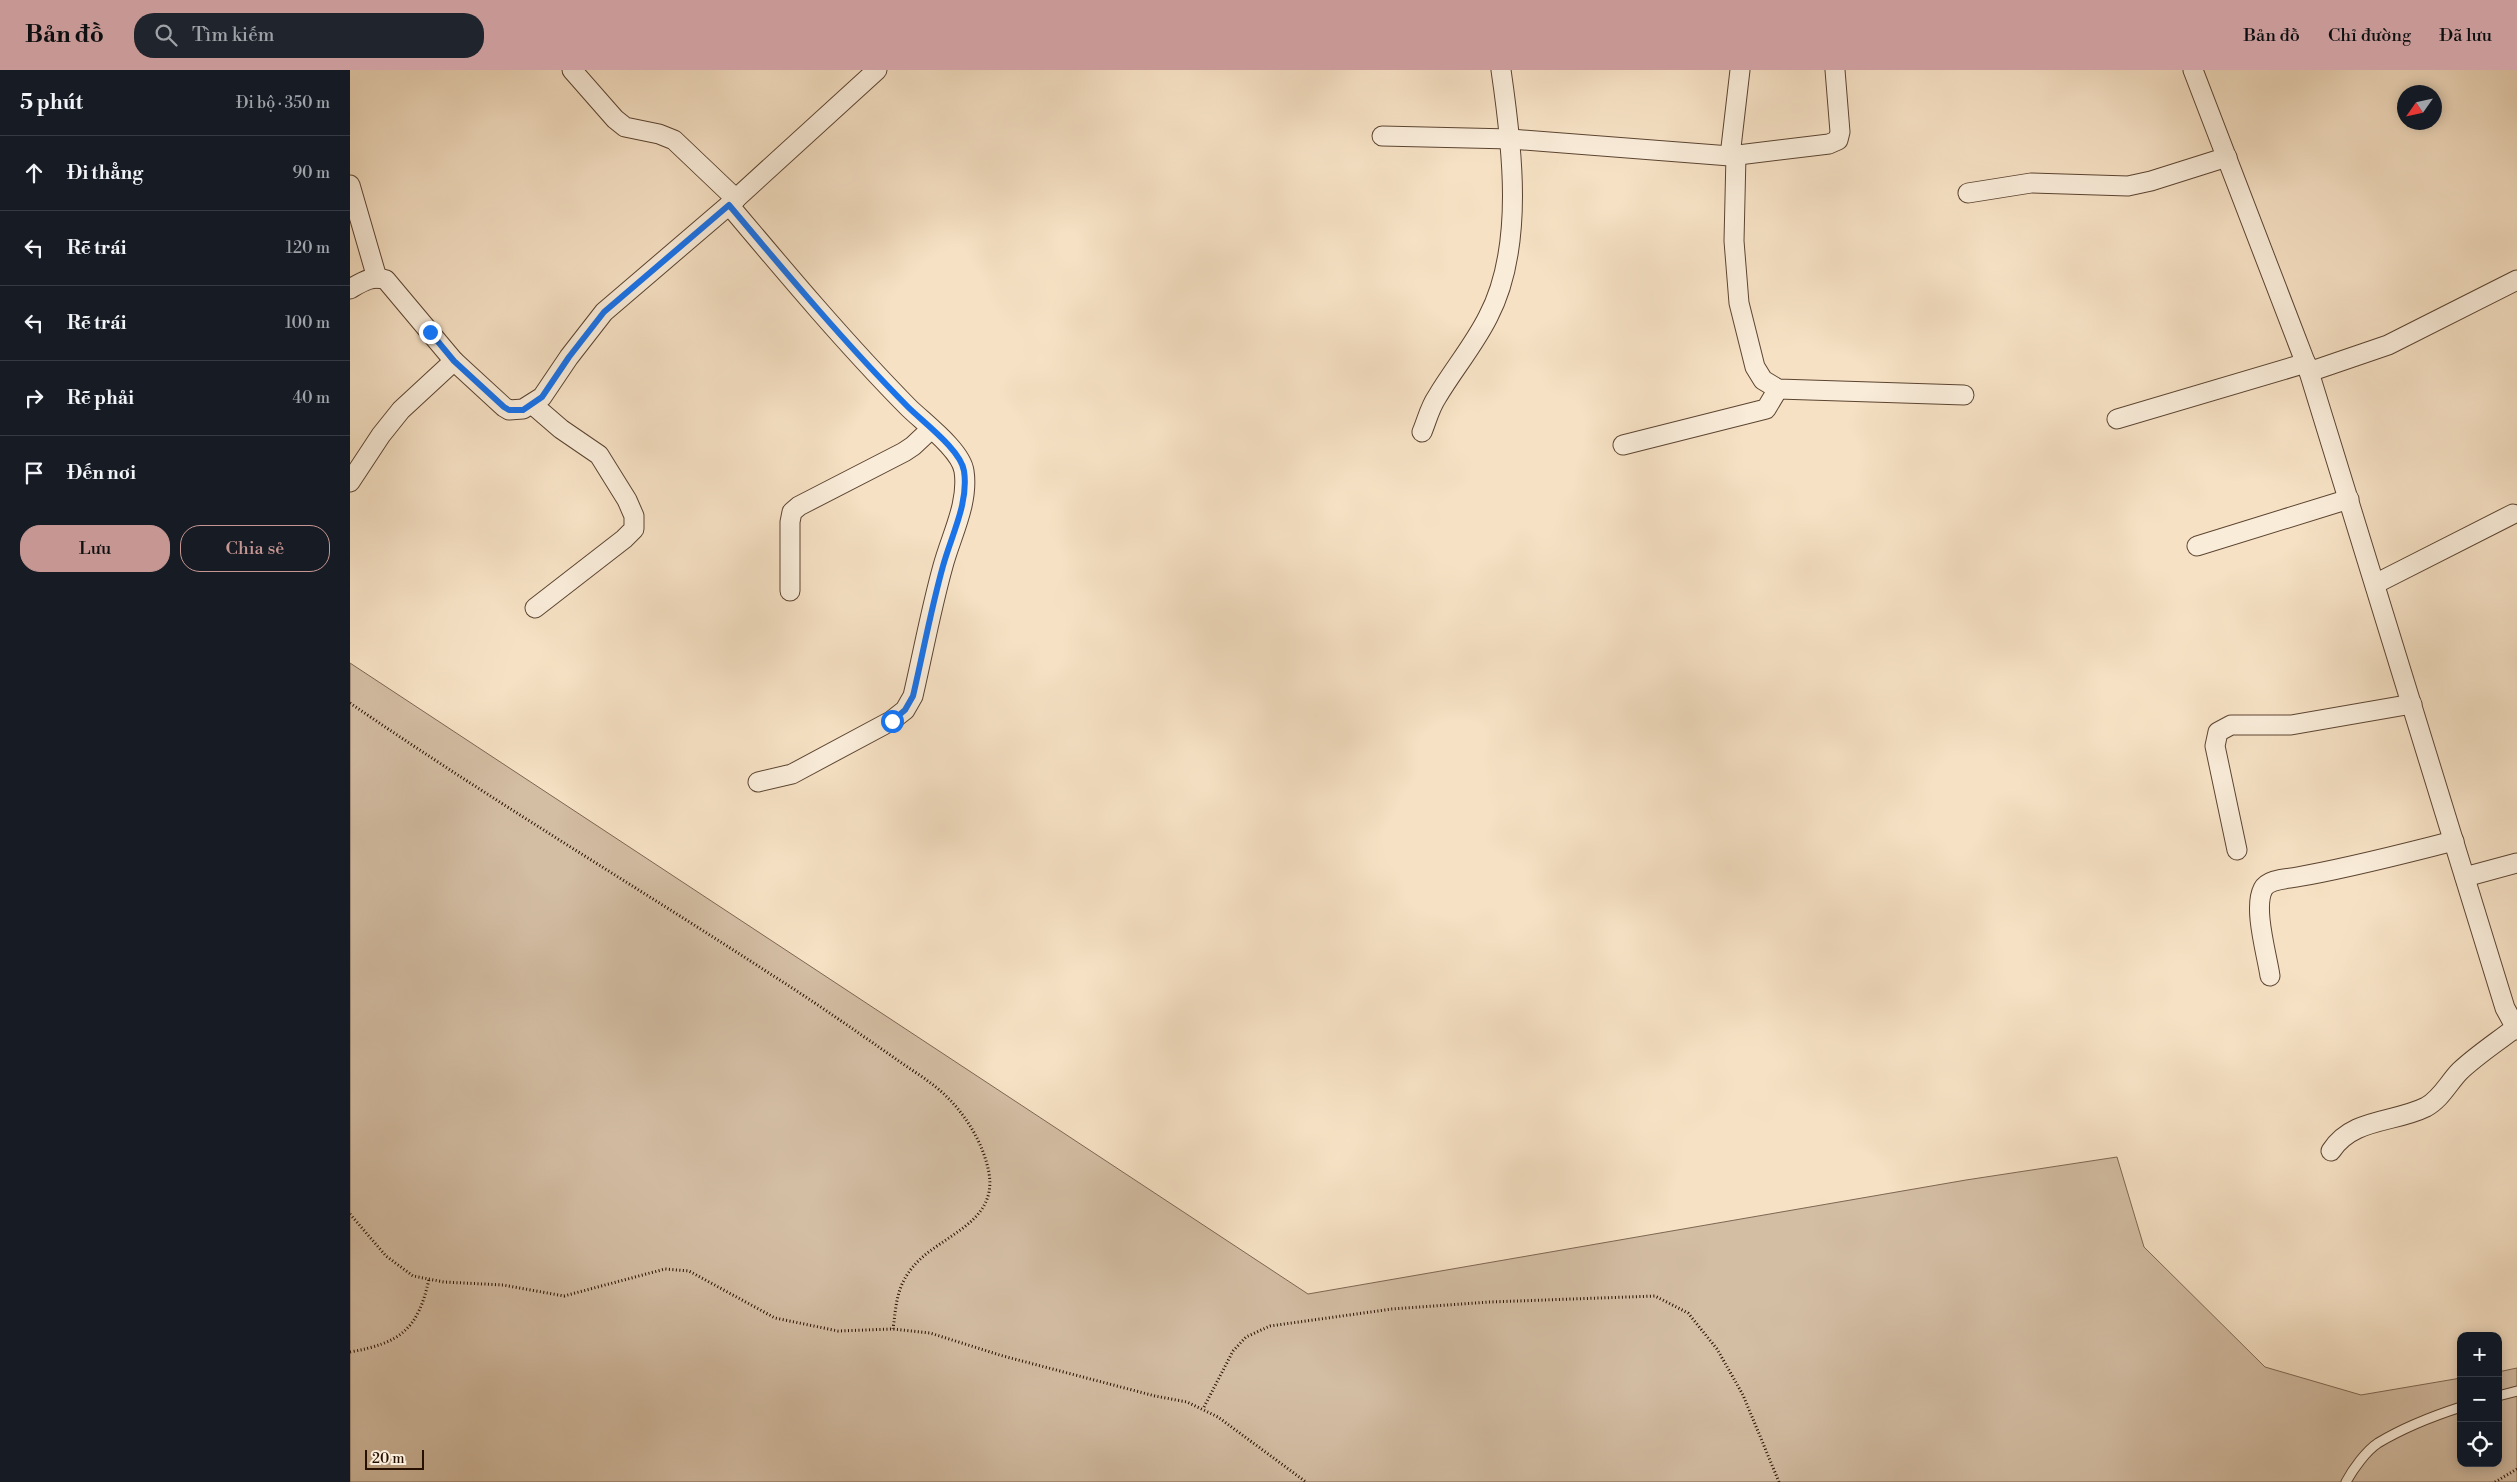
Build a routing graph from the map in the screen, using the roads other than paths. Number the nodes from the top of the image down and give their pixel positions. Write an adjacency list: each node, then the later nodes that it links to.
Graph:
1 (572, 70): 13 (street)
2 (876, 70): 13 (street)
3 (1501, 70): 8 (street)
4 (1740, 70): 9 (street)
5 (1834, 70): 9 (street)
6 (2193, 70): 10 (street)
7 (1382, 136): 8 (street)
8 (1511, 139): 9 (street); 24 (street)
9 (1733, 156): 19 (street)
10 (2226, 157): 11 (street); 18 (street)
11 (1968, 192)
12 (351, 193): 14 (street)
13 (733, 202): 21 (street); 23 (street)
14 (377, 278): 16 (street); 17 (street)
15 (2517, 280): 18 (street)
16 (350, 289)
17 (454, 361): 21 (street); 26 (street)
18 (2308, 368): 22 (street); 27 (street)
19 (1778, 389): 20 (street); 25 (street)
20 (1964, 395)
21 (532, 404): 32 (street)
22 (2117, 419)
23 (930, 430): 31 (street); 34 (street)
24 (1422, 432)
25 (1623, 445)
26 (350, 482)
27 (2349, 499): 29 (street); 30 (street)
28 (2513, 514): 30 (street)
29 (2197, 546)
30 (2375, 584): 33 (street)
31 (790, 591)
32 (534, 608)
33 (2412, 704): 35 (street); 36 (street)
34 (758, 782)
35 (2454, 841): 38 (street); 39 (street)
36 (2237, 850)
37 (2517, 863): 38 (street)
38 (2465, 877): 40 (street)
39 (2270, 976)
40 (2516, 1029): 41 (street)
41 (2331, 1152)
42 (2517, 1391): 43 (lane)
43 (2502, 1395)
44 (2457, 1408): 45 (lane)
45 (2346, 1482)

